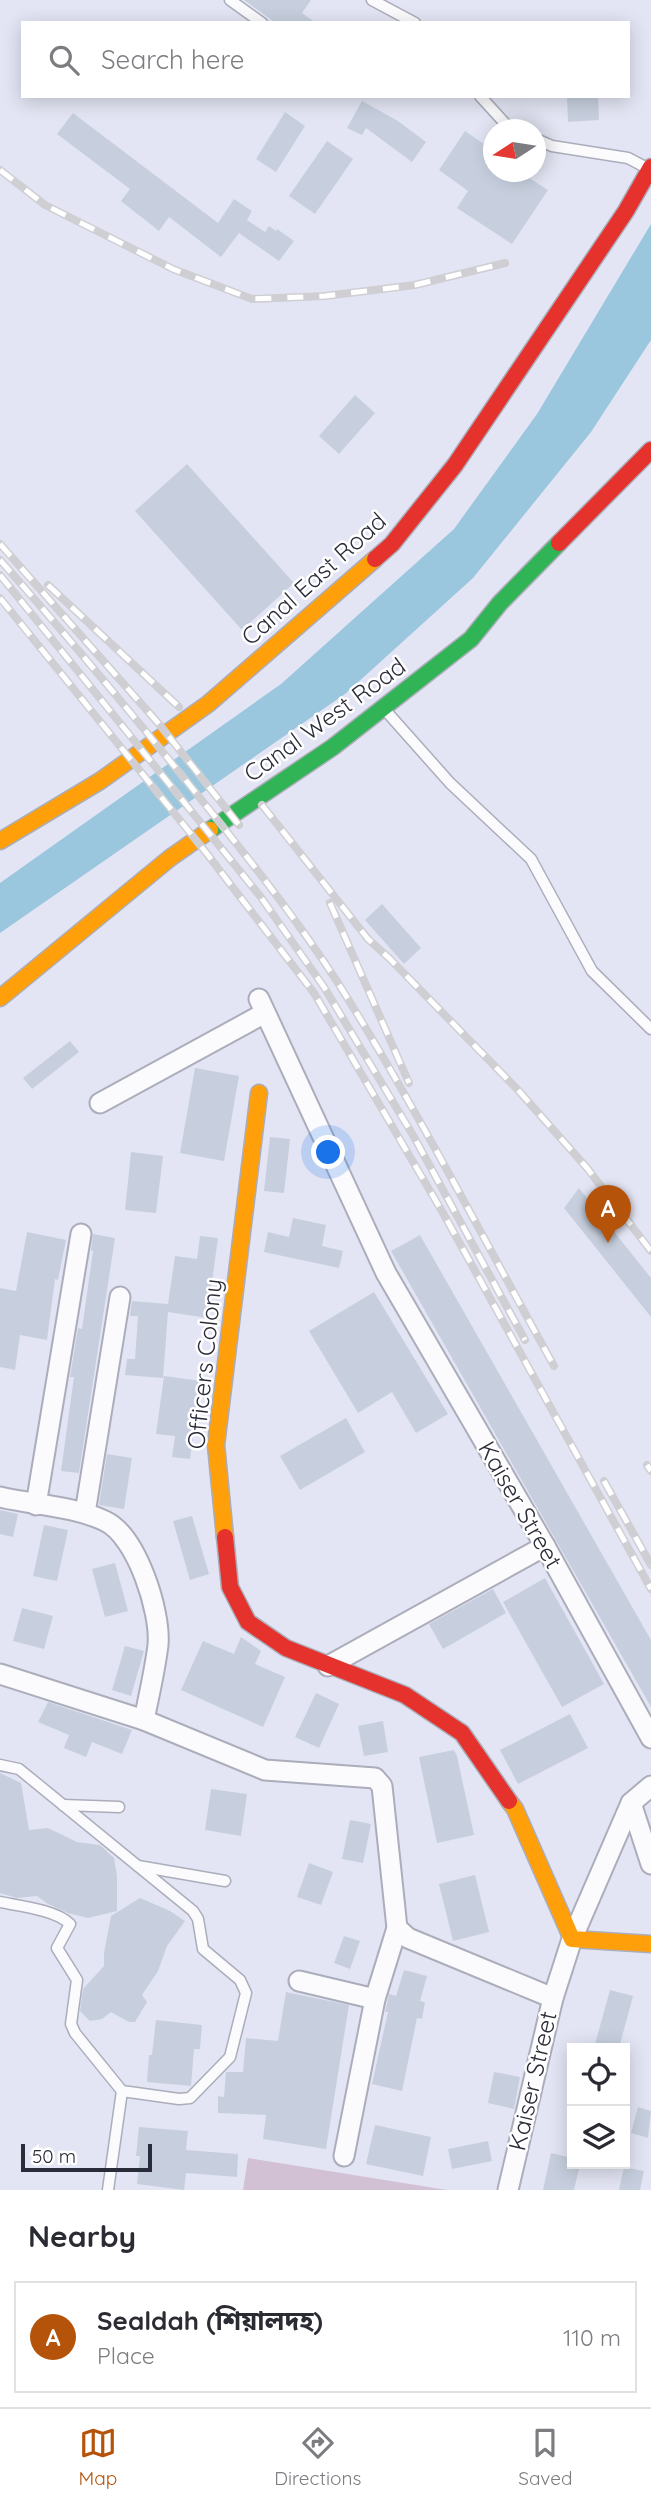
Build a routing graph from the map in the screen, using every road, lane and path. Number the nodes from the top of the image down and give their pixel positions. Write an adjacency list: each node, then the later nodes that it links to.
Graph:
1 (230, 0): 3 (lane)
2 (372, 0): 4 (lane)
3 (259, 21)
4 (411, 21)
5 (482, 98): 6 (lane)
6 (501, 119)
7 (546, 143): 8 (lane)
8 (650, 168): 11 (street, Canal East Road)
9 (650, 455): 10 (street, Canal West Road)
10 (383, 708): 12 (street, Canal West Road); 13 (lane)
11 (0, 841)
12 (0, 998)
13 (651, 1029)
14 (259, 1093): 22 (street, Officers Colony)
15 (100, 1103): 21 (street, Kaiser Street)
16 (81, 1234): 19 (street)
17 (120, 1297): 20 (street)
18 (0, 1497): 19 (street)
19 (36, 1505): 20 (street)
20 (85, 1513): 24 (street)
21 (545, 1546): 22 (street); 25 (street, Kaiser Street)
22 (328, 1665): 36 (street, Officers Colony)
23 (0, 1674): 24 (street)
24 (144, 1720): 35 (street)
25 (651, 1738)
26 (0, 1765): 29 (lane)
27 (651, 1786): 28 (street, Kaiser Street)
28 (631, 1803): 31 (street); 36 (street, Kaiser Street)
29 (62, 1805): 30 (lane); 32 (lane)
30 (119, 1807)
31 (651, 1864)
32 (138, 1866): 33 (lane); 41 (lane)
33 (225, 1881)
34 (0, 1902): 41 (lane)
35 (397, 1928): 39 (street); 40 (street)
36 (572, 1939): 37 (street); 39 (street, Kaiser Street)
37 (651, 1944)
38 (299, 1981): 40 (street)
39 (552, 1998): 44 (street, Kaiser Street)
40 (375, 1999): 42 (street)
41 (122, 2091): 43 (lane)
42 (344, 2156)
43 (108, 2190)
44 (508, 2190)

